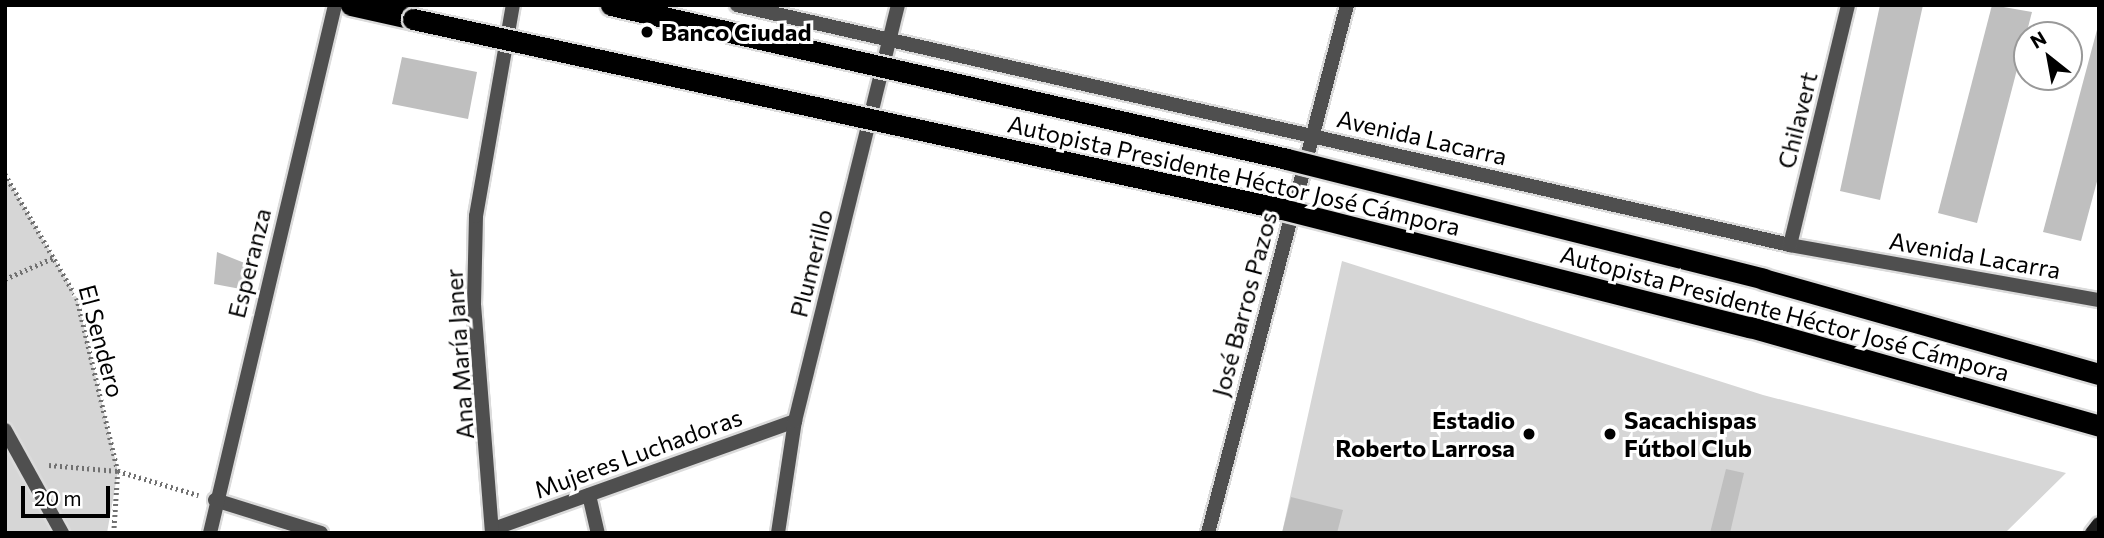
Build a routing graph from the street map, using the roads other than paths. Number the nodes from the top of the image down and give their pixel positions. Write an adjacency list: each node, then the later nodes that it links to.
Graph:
1 (335, 5): 18 (street, Esperanza)
2 (351, 5): 15 (highway, Autopista Presidente Héctor José Cámpora, bridge)
3 (513, 5): 20 (street, Ana María Janer)
4 (611, 5): 13 (highway, Autopista Presidente Héctor José Cámpora, bridge)
5 (737, 5): 9 (street, Avenida Lacarra)
6 (898, 5): 9 (street, Plumerillo)
7 (1346, 5): 10 (street, José Barros Pazos)
8 (1849, 5): 11 (street, Chilavert)
9 (888, 41): 10 (street, Avenida Lacarra); 14 (street, Plumerillo)
10 (1312, 135): 11 (street, Avenida Lacarra); 26 (street, José Barros Pazos)
11 (1790, 245): 12 (street, Avenida Lacarra)
12 (2099, 300)
13 (2099, 374)
14 (795, 421): 17 (street, Mujeres Luchadoras); 25 (street, Plumerillo)
15 (2099, 426)
16 (5, 430): 21 (street)
17 (589, 495): 20 (street, Mujeres Luchadoras); 24 (street)
18 (215, 500): 22 (street, Esperanza); 23 (street)
19 (2099, 524): 27 (main road)
20 (494, 530)
21 (62, 533)
22 (210, 533)
23 (321, 533)
24 (598, 533)
25 (778, 533)
26 (1208, 533)
27 (2092, 533)

